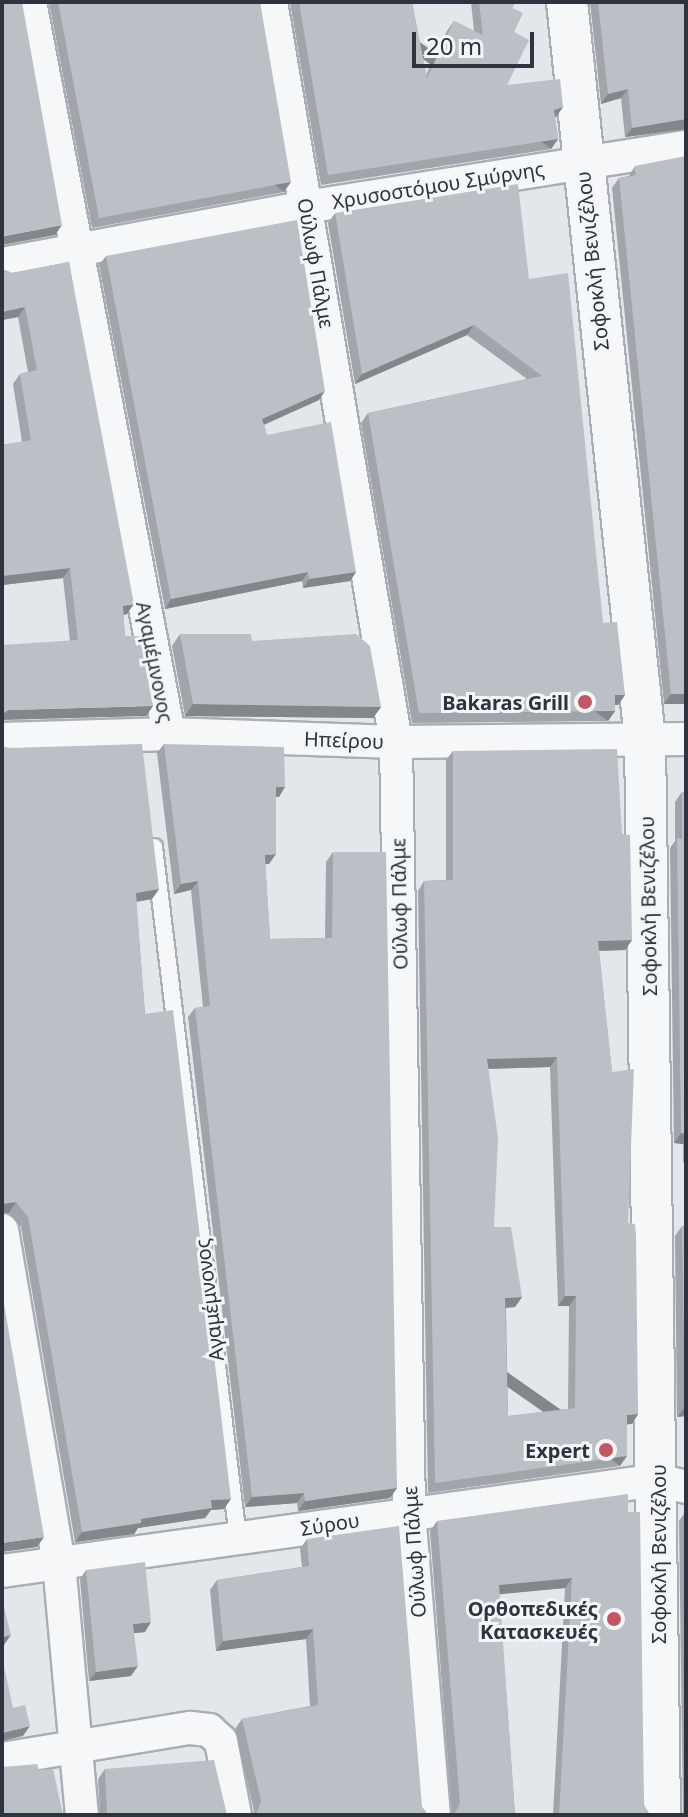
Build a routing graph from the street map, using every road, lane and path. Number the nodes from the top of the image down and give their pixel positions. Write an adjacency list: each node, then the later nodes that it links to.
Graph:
1 (30, 2): 7 (street, Αγαμέμνονος)
2 (271, 2): 6 (street, Ούλωφ Πάλμε)
3 (567, 2): 5 (street, Σοφοκλή Βενιζέλου)
4 (686, 147): 5 (street, Χρυσοστόμου Σμύρνης)
5 (581, 162): 6 (street, Χρυσοστόμου Σμύρνης); 10 (street, Σοφοκλή Βενιζέλου)
6 (306, 207): 7 (street, Χρυσοστόμου Σμύρνης); 13 (street, Ούλωφ Πάλμε)
7 (75, 251): 8 (street, Χρυσοστόμου Σμύρνης); 12 (street, Αγαμέμνονος)
8 (2, 264)
9 (2, 739): 12 (street, Ηπείρου)
10 (645, 739): 11 (street, Ηπείρου); 13 (street, Ηπείρου); 17 (street, Σοφοκλή Βενιζέλου)
11 (686, 739)
12 (156, 742): 13 (street, Ηπείρου)
13 (396, 742): 18 (street, Ούλωφ Πάλμε)
14 (152, 829): 19 (lane, Αγαμέμνονος)
15 (2, 1230): 16 (street)
16 (12, 1325): 20 (street)
17 (677, 1476): 18 (street, Σύρου); 27 (street, Σοφοκλή Βενιζέλου)
18 (409, 1512): 19 (street, Σύρου); 26 (street, Ούλωφ Πάλμε)
19 (238, 1538): 20 (street, Σύρου)
20 (59, 1563): 21 (street, Σύρου); 22 (street)
21 (2, 1571)
22 (75, 1747): 23 (street); 24 (street); 25 (street)
23 (2, 1759)
24 (82, 1815)
25 (235, 1815)
26 (434, 1815)
27 (660, 1815)

